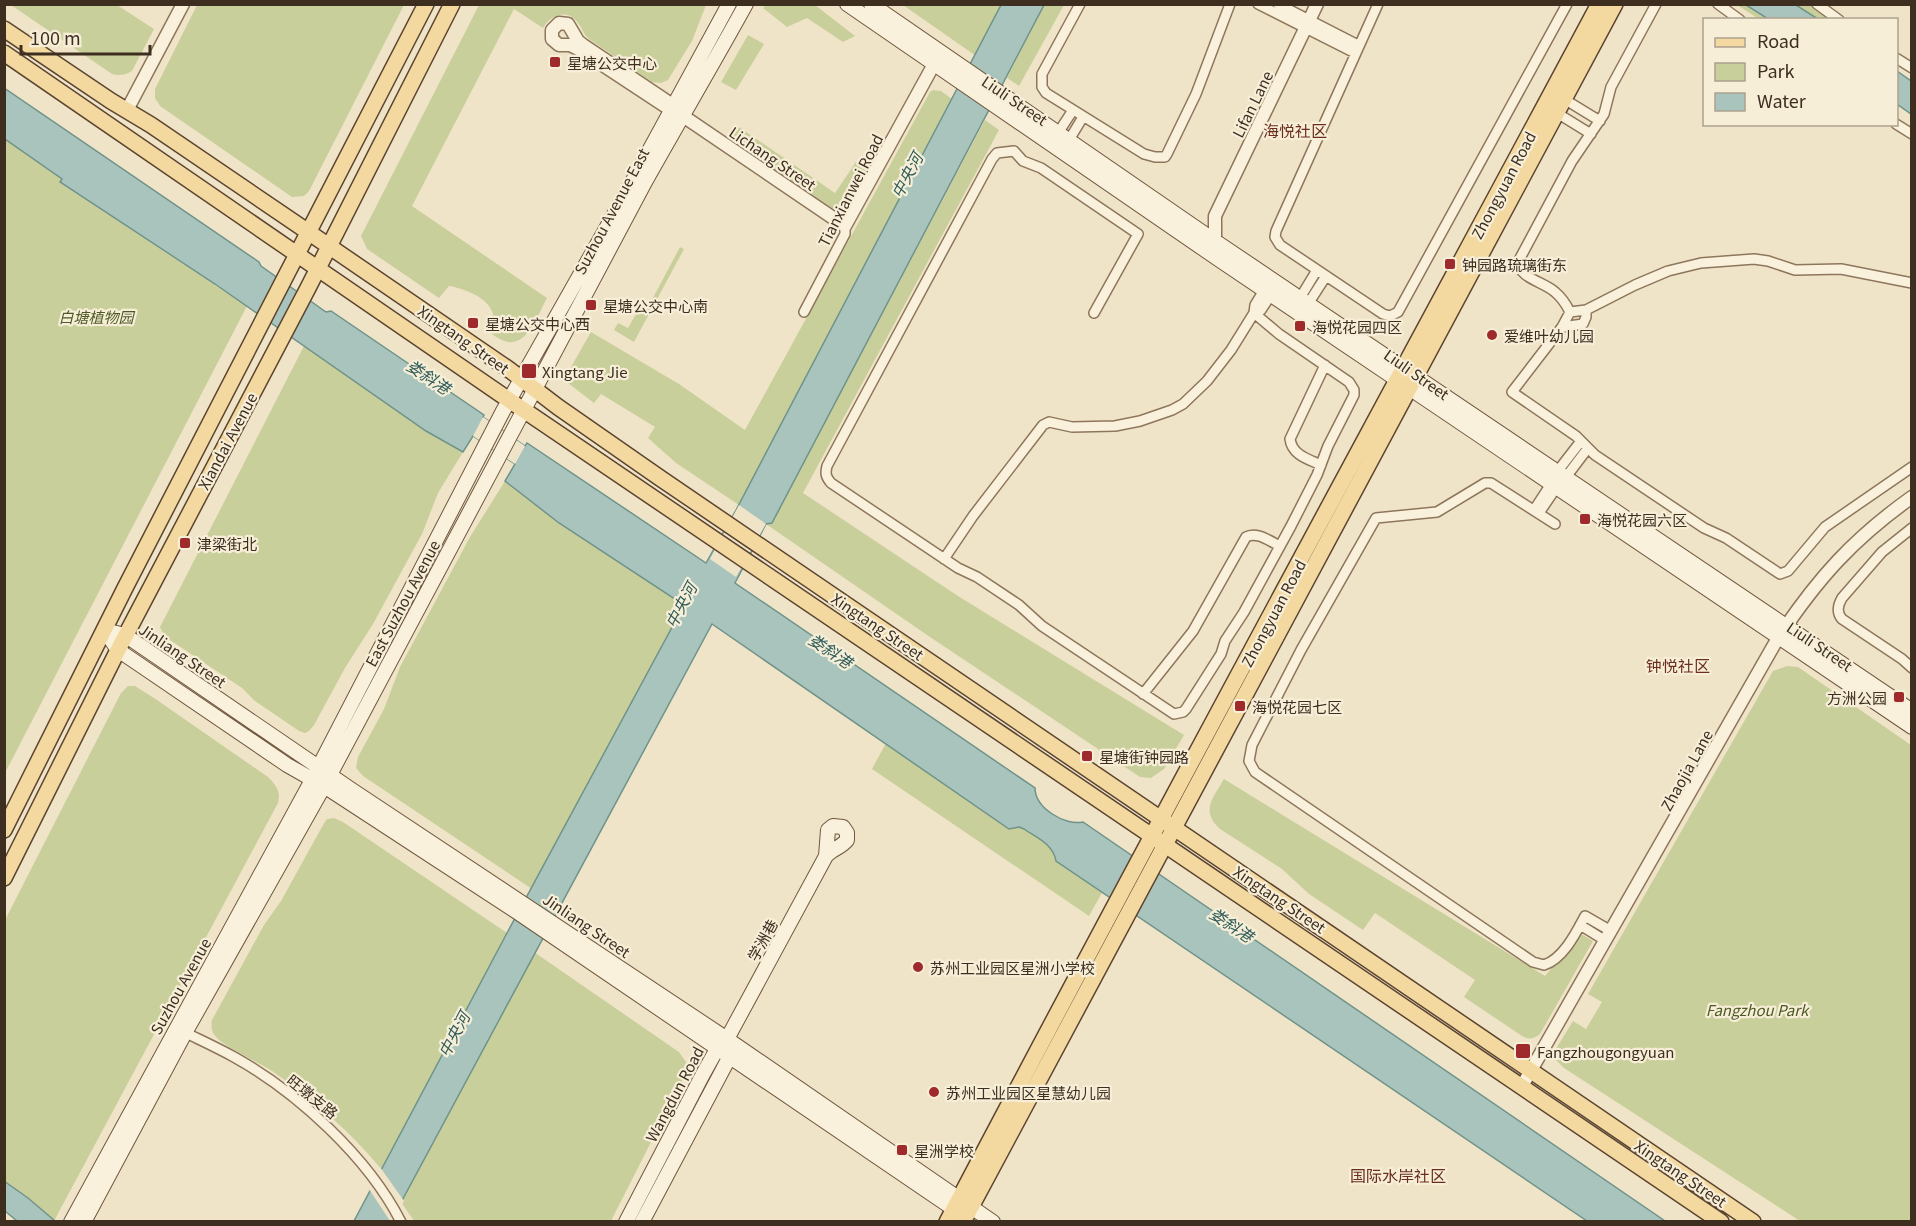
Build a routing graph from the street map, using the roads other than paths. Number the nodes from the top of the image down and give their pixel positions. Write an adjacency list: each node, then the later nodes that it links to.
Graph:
1 (183, 4): 31 (street)
2 (426, 4): 42 (main road, Xiandai Avenue)
3 (452, 4): 44 (main road, Xiandai Avenue)
4 (729, 4): 33 (main road, Suzhou Avenue East)
5 (746, 4): 33 (main road, Suzhou Avenue East)
6 (847, 4): 26 (main road, Liuli Street)
7 (871, 4): 26 (main road, Liuli Street)
8 (1080, 4): 32 (street)
9 (1230, 4): 34 (street)
10 (1258, 4): 22 (street)
11 (1278, 4): 22 (street)
12 (1317, 4): 22 (street, Lifan Lane)
13 (1378, 4): 24 (street)
14 (1567, 4): 48 (street)
15 (1599, 4): 60 (main road, Zhongyuan Road)
16 (1615, 4): 30 (main road, Zhongyuan Road)
17 (1656, 4): 35 (street)
18 (1718, 4): 20 (street)
19 (1817, 4): 21 (street)
20 (1737, 18)
21 (1836, 18)
22 (1307, 25): 24 (street); 40 (street, Lifan Lane)
23 (4, 29): 31 (main road, Xingtang Street)
24 (1357, 49): 48 (street)
25 (4, 53): 46 (main road, Xingtang Street)
26 (937, 58): 29 (main road, Liuli Street); 41 (street, Tianxianwei Road)
27 (1898, 59): 28 (street)
28 (1911, 68)
29 (996, 98): 39 (main road, Liuli Street); 43 (main road, Liuli Street)
30 (1561, 106): 35 (street); 37 (street); 60 (main road, Zhongyuan Road)
31 (127, 110): 42 (main road, Xingtang Street)
32 (1073, 110): 34 (street); 39 (street)
33 (676, 111): 33 (street); 41 (street, Lichang Street); 59 (main road, Suzhou Avenue East); 61 (main road, Suzhou Avenue East)
34 (1083, 117): 39 (street)
35 (1600, 121): 37 (street)
36 (1898, 125): 38 (street)
37 (1591, 134): 54 (street)
38 (1911, 134)
39 (1064, 136): 43 (main road, Liuli Street)
40 (1215, 216): 43 (street); 45 (street, Lifan Lane)
41 (845, 226): 53 (street, Tianxianwei Road)
42 (309, 233): 44 (main road, Xingtang Street); 46 (main road, Xiandai Avenue)
43 (1193, 234): 45 (main road, Liuli Street)
44 (329, 247): 47 (main road, Xiandai Avenue); 59 (main road, Xingtang Street)
45 (1212, 247): 50 (main road, Liuli Street); 51 (main road, Liuli Street)
46 (298, 255): 47 (main road, Xingtang Street); 76 (main road, Xiandai Avenue)
47 (318, 268): 62 (main road, Xingtang Street); 78 (main road, Xiandai Avenue)
48 (1321, 273): 51 (street)
49 (1911, 283): 52 (street)
50 (1268, 292): 56 (street); 60 (main road, Liuli Street)
51 (1304, 301): 60 (main road, Liuli Street)
52 (1586, 310): 54 (street); 57 (street)
53 (804, 312)
54 (1570, 312): 57 (street)
55 (1094, 313): 75 (street)
56 (1254, 313): 58 (street); 75 (street)
57 (1562, 327): 66 (street)
58 (1325, 365): 67 (street); 67 (street)
59 (521, 379): 61 (main road, Xingtang Street); 62 (main road, Suzhou Avenue East)
60 (1407, 379): 69 (main road, Liuli Street); 85 (main road, Zhongyuan Road); 86 (main road, Zhongyuan Road)
61 (535, 389): 63 (main road, Suzhou Avenue East); 85 (main road, Xingtang Street)
62 (510, 400): 63 (main road, Xingtang Street); 64 (main road, Suzhou Avenue East)
63 (523, 409): 65 (main road, Suzhou Avenue East); 88 (main road, Xingtang Street)
64 (495, 426): 84 (main road, East Suzhou Avenue)
65 (510, 435): 84 (main road, East Suzhou Avenue)
66 (1585, 444): 68 (street); 69 (street)
67 (1321, 465): 74 (street)
68 (1911, 467)
69 (1557, 480): 71 (street); 77 (main road, Liuli Street)
70 (1911, 497): 77 (street, Zhaojia Lane)
71 (1536, 512): 72 (street); 92 (street)
72 (1555, 525)
73 (1911, 528): 80 (street)
74 (1280, 546): 81 (street); 81 (street)
75 (944, 559): 81 (street)
76 (104, 630): 78 (main road, Jinliang Street); 79 (main road, Jinliang Street); 87 (main road, Xiandai Avenue)
77 (1782, 632): 82 (main road, Liuli Street); 83 (main road, Liuli Street); 93 (street, Zhaojia Lane)
78 (125, 635): 79 (main road, Xiandai Avenue); 84 (main road, Jinliang Street)
79 (118, 650): 84 (main road, Jinliang Street); 91 (main road, Xiandai Avenue)
80 (1911, 668)
81 (1143, 694)
82 (1911, 711)
83 (1911, 727)
84 (321, 777): 94 (main road, Suzhou Avenue); 95 (main road, Jinliang Street)
85 (1161, 818): 86 (main road, Xingtang Street); 88 (main road, Zhongyuan Road)
86 (1174, 827): 89 (main road, Zhongyuan Road); 97 (main road, Xingtang Street)
87 (4, 830)
88 (1152, 835): 89 (main road, Xingtang Street); 99 (main road, Zhongyuan Road)
89 (1166, 844): 98 (main road, Xingtang Street); 99 (main road, Zhongyuan Road)
90 (826, 856): 95 (main road, 学洲巷)
91 (4, 878)
92 (1580, 926): 93 (street); 93 (street)
93 (1609, 936): 97 (street, Zhaojia Lane)
94 (180, 1030): 100 (street, 旺墩支路); 101 (main road, Suzhou Avenue); 102 (main road, Suzhou Avenue)
95 (722, 1044): 96 (main road, Jinliang Street); 99 (main road, Jinliang Street); 103 (main road, Wangdun Road)
96 (729, 1058): 99 (main road, Jinliang Street); 104 (main road, Wangdun Road)
97 (1531, 1071): 98 (street, Zhaojia Lane); 107 (main road, Xingtang Street)
98 (1522, 1086): 106 (main road, Xingtang Street)
99 (962, 1214): 105 (main road, Jinliang Street)
100 (400, 1218)
101 (88, 1220)
102 (70, 1221)
103 (626, 1221)
104 (642, 1221)
105 (993, 1221)
106 (1721, 1221)
107 (1753, 1221)

